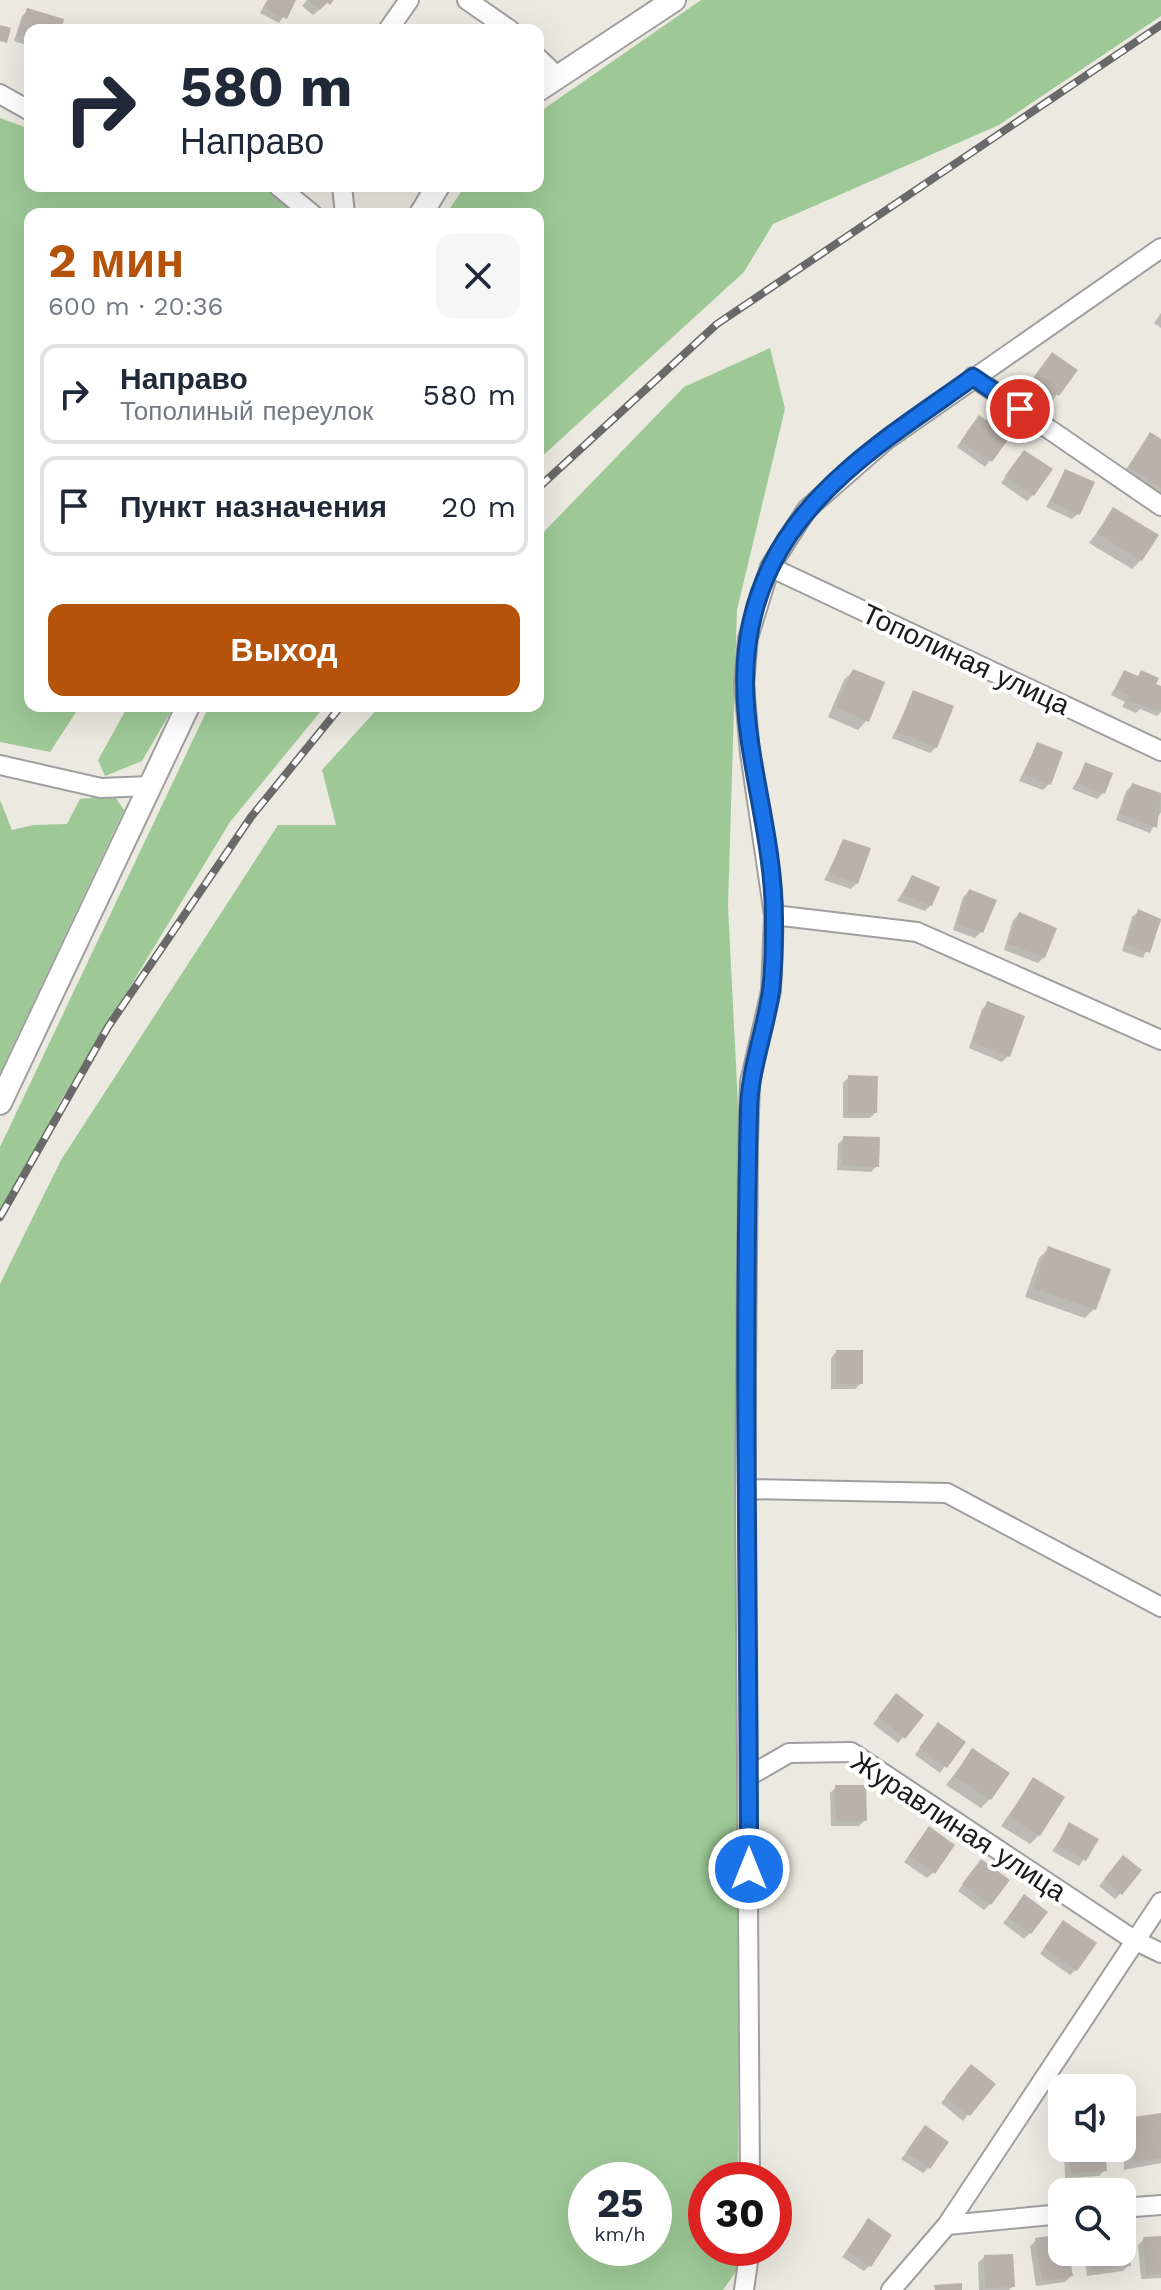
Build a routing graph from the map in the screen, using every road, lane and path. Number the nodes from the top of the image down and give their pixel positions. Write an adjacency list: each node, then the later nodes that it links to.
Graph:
1 (409, 0): 4 (street)
2 (467, 0): 5 (street)
3 (674, 0): 7 (street)
4 (392, 24)
5 (501, 24)
6 (544, 64): 7 (street)
7 (558, 77): 8 (street)
8 (544, 86)
9 (0, 94): 10 (street)
10 (24, 108)
11 (285, 192): 12 (street)
12 (305, 208)
13 (1161, 248): 14 (street)
14 (973, 377): 15 (street); 16 (street)
15 (1161, 506)
16 (770, 567): 18 (street, Тополиная улица); 21 (street)
17 (185, 712): 20 (street)
18 (1161, 751)
19 (0, 765): 20 (street)
20 (149, 786): 23 (street)
21 (774, 915): 22 (street); 24 (street)
22 (1161, 1040)
23 (0, 1103)
24 (745, 1489): 25 (street); 26 (street)
25 (1161, 1607)
26 (749, 1776): 28 (street, Журавлиная улица); 30 (street)
27 (1161, 1902): 28 (street)
28 (1134, 1940): 29 (street, Журавлиная улица); 34 (street)
29 (1161, 1953)
30 (750, 2162)
31 (1161, 2205): 32 (street)
32 (1136, 2207)
33 (1048, 2215): 34 (street)
34 (947, 2225): 37 (street)
35 (747, 2266): 36 (street)
36 (744, 2290)
37 (891, 2290)

